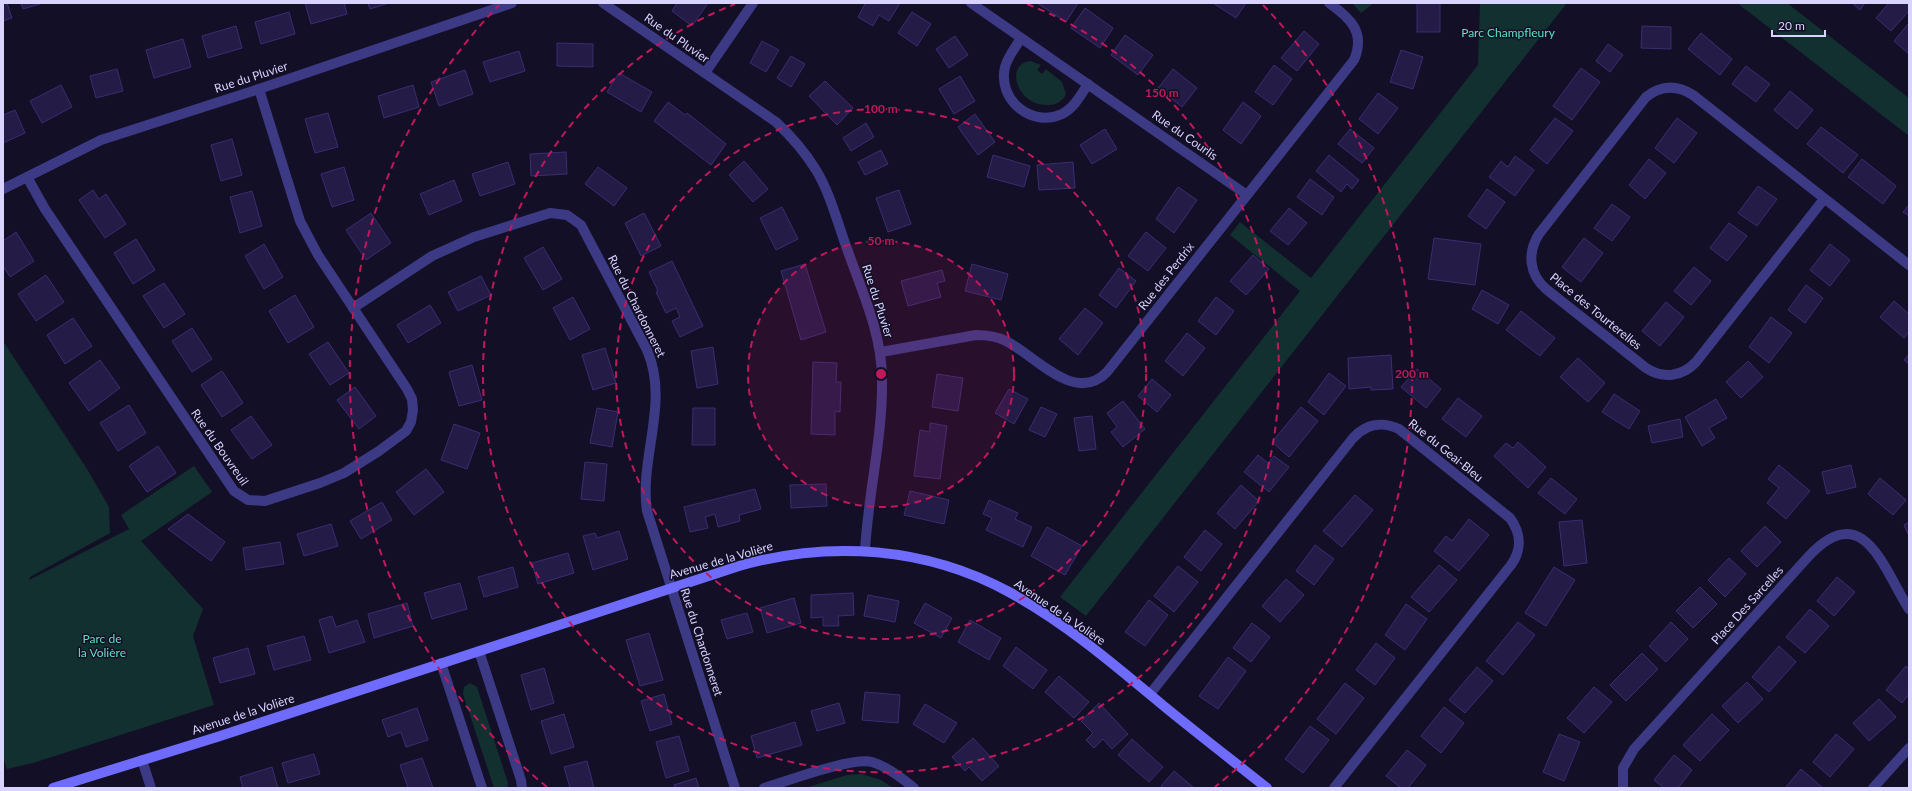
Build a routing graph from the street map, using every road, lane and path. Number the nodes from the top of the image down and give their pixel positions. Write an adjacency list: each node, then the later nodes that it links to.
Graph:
1 (510, 3): 9 (street, Rue du Pluvier)
2 (602, 3): 7 (street, Rue du Pluvier)
3 (753, 3): 7 (street)
4 (971, 3): 6 (street, Rue du Courlis)
5 (1329, 3): 12 (street, Rue des Perdrix)
6 (1021, 38): 8 (street, Rue du Courlis); 8 (street)
7 (705, 73): 16 (street, Rue du Pluvier)
8 (1088, 84): 12 (street, Rue du Courlis)
9 (259, 89): 10 (street, Rue du Pluvier); 15 (street, Rue du Bouvreuil)
10 (27, 177): 11 (street, Rue du Pluvier); 15 (street, Rue du Bouvreuil)
11 (3, 189)
12 (1247, 195): 16 (street, Rue des Perdrix)
13 (1824, 199): 13 (street, Place des Tourterelles); 14 (street, Place des Tourterelles)
14 (1909, 265)
15 (353, 308): 18 (street, Rue du Chardonneret)
16 (881, 352): 17 (street, Rue du Pluvier)
17 (865, 551): 18 (street, Avenue de la Volière); 22 (street, Avenue de la Volière)
18 (671, 588): 20 (street, Avenue de la Volière); 29 (street, Rue du Chardonneret)
19 (1909, 609): 34 (street, Place Des Sarcelles)
20 (479, 651): 21 (street, Avenue de la Volière); 28 (street)
21 (440, 663): 24 (street, Avenue de la Volière); 27 (street)
22 (1150, 694): 32 (street, Avenue de la Volière); 33 (street, Rue du Geai-Bleu)
23 (1909, 748): 35 (street)
24 (142, 760): 25 (street, Avenue de la Volière); 26 (street)
25 (53, 788)
26 (151, 788)
27 (482, 788)
28 (522, 788)
29 (735, 788)
30 (764, 788): 31 (street)
31 (914, 788)
32 (1267, 788)
33 (1334, 788)
34 (1623, 788)
35 (1873, 788)

